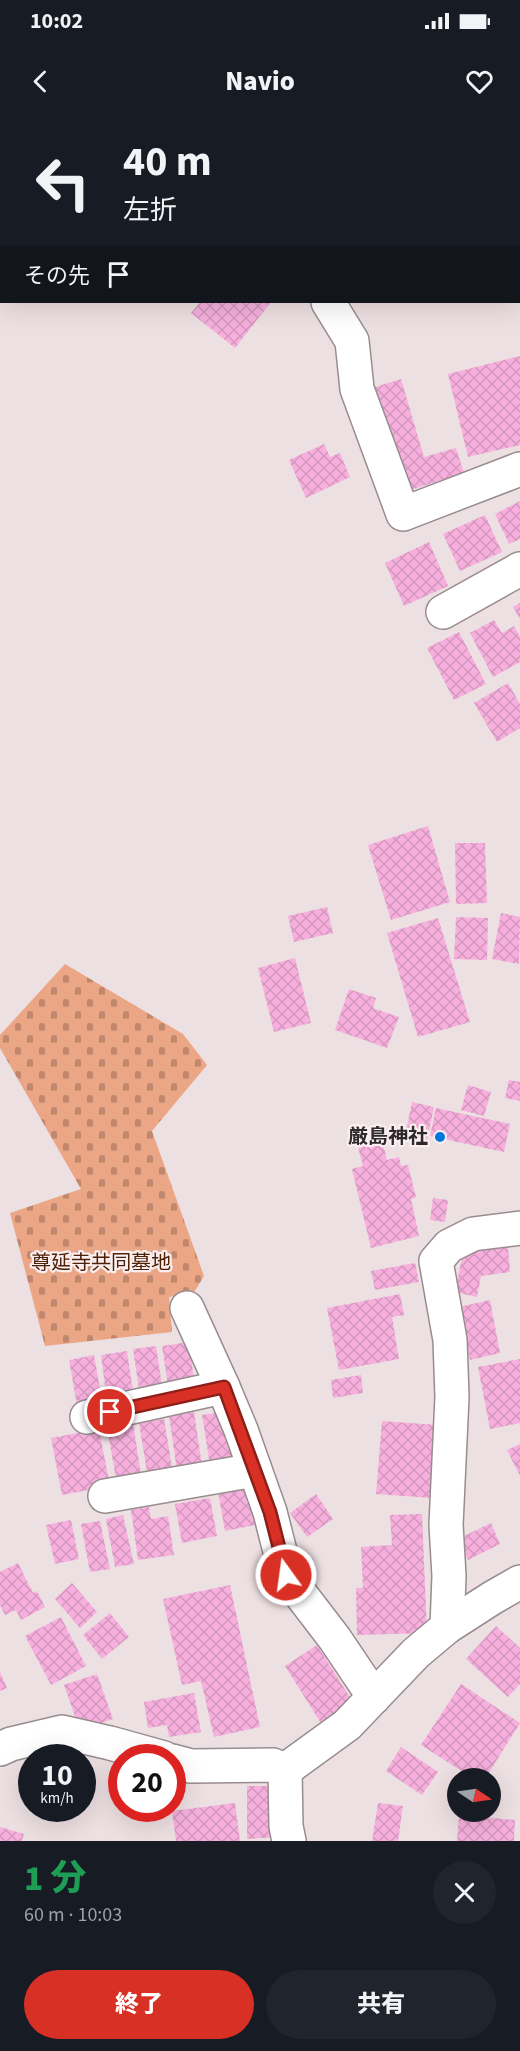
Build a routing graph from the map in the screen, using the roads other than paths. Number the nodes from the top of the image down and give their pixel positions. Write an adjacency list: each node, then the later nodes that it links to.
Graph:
1 (329, 303): 2 (street)
2 (520, 469)
3 (520, 569): 4 (street)
4 (443, 612)
5 (520, 1228): 12 (street)
6 (187, 1308): 7 (street)
7 (224, 1387): 8 (street); 9 (street)
8 (87, 1417)
9 (255, 1470): 10 (street); 13 (street)
10 (105, 1496)
11 (520, 1582): 12 (street)
12 (447, 1627): 13 (street)
13 (374, 1697): 17 (street)
14 (114, 1744): 15 (street)
15 (0, 1749)
16 (186, 1765): 17 (street)
17 (285, 1770): 18 (street)
18 (289, 1841)

